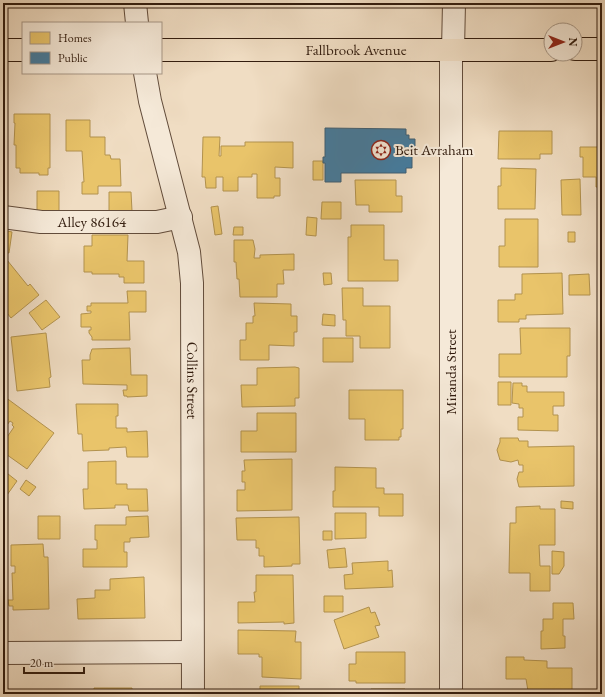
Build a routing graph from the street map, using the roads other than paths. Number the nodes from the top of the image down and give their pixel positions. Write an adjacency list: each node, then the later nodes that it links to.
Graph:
1 (135, 3): 3 (street)
2 (454, 3): 9 (street, Miranda Street)
3 (137, 22)
4 (583, 49): 5 (main road)
5 (602, 49)
6 (3, 50): 7 (main road)
7 (22, 50)
8 (162, 50): 9 (main road, Fallbrook Avenue)
9 (452, 50): 10 (main road, Fallbrook Avenue); 17 (street, Miranda Street)
10 (543, 50)
11 (145, 74): 12 (street, Collins Street)
12 (181, 217): 13 (street, Alley 86164); 14 (street, Collins Street)
13 (3, 218)
14 (192, 652): 15 (street); 16 (street, Collins Street)
15 (3, 653)
16 (193, 694)
17 (451, 694)

